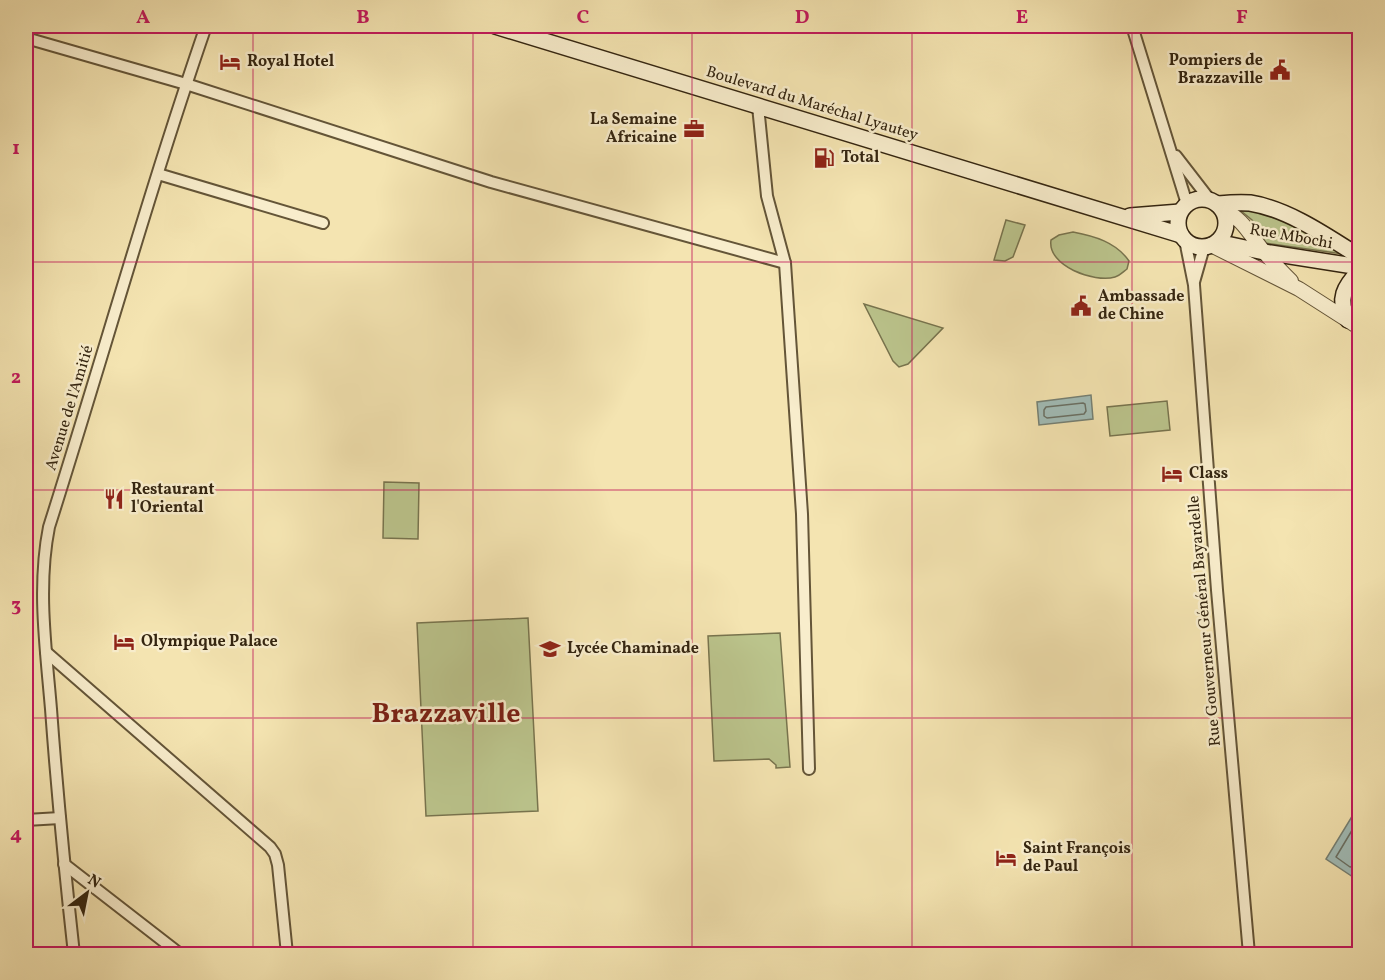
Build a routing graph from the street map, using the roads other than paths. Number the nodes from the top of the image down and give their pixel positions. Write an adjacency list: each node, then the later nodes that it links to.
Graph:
1 (206, 26): 5 (street, Avenue de l'Amitié)
2 (495, 26): 6 (main road, Boulevard du Maréchal Lyautey)
3 (1132, 26): 7 (street)
4 (26, 38): 5 (street)
5 (186, 84): 8 (street, Avenue de l'Amitié); 17 (street)
6 (758, 106): 11 (main road, Boulevard du Maréchal Lyautey); 17 (street)
7 (1172, 151): 9 (street); 10 (street)
8 (158, 174): 12 (street); 22 (street, Avenue de l'Amitié)
9 (1216, 205): 10 (main road); 14 (main road); 15 (street); 16 (main road, Rue Mbochi)
10 (1183, 208): 11 (main road, Boulevard du Maréchal Lyautey); 13 (main road)
11 (1118, 216): 13 (main road, Boulevard du Maréchal Lyautey)
12 (323, 223)
13 (1183, 237): 14 (main road); 19 (street, Rue Gouverneur Général Bayardelle)
14 (1210, 244): 15 (main road, Rue Mbochi); 19 (street, Rue Gouverneur Général Bayardelle); 20 (street)
15 (1264, 252): 18 (main road, Rue Mbochi); 20 (street)
16 (1359, 257)
17 (785, 263): 23 (street)
18 (1359, 268): 21 (main road)
19 (1194, 285): 30 (street, Rue Gouverneur Général Bayardelle)
20 (1299, 289): 21 (street)
21 (1354, 324)
22 (46, 652): 24 (street, Avenue de l'Amitié); 29 (street)
23 (809, 769)
24 (60, 818): 25 (street); 26 (street, Avenue de l'Amitié)
25 (26, 820)
26 (64, 864): 27 (street, Avenue de l'Amitié); 28 (street)
27 (74, 954)
28 (180, 954)
29 (287, 954)
30 (1249, 954)

